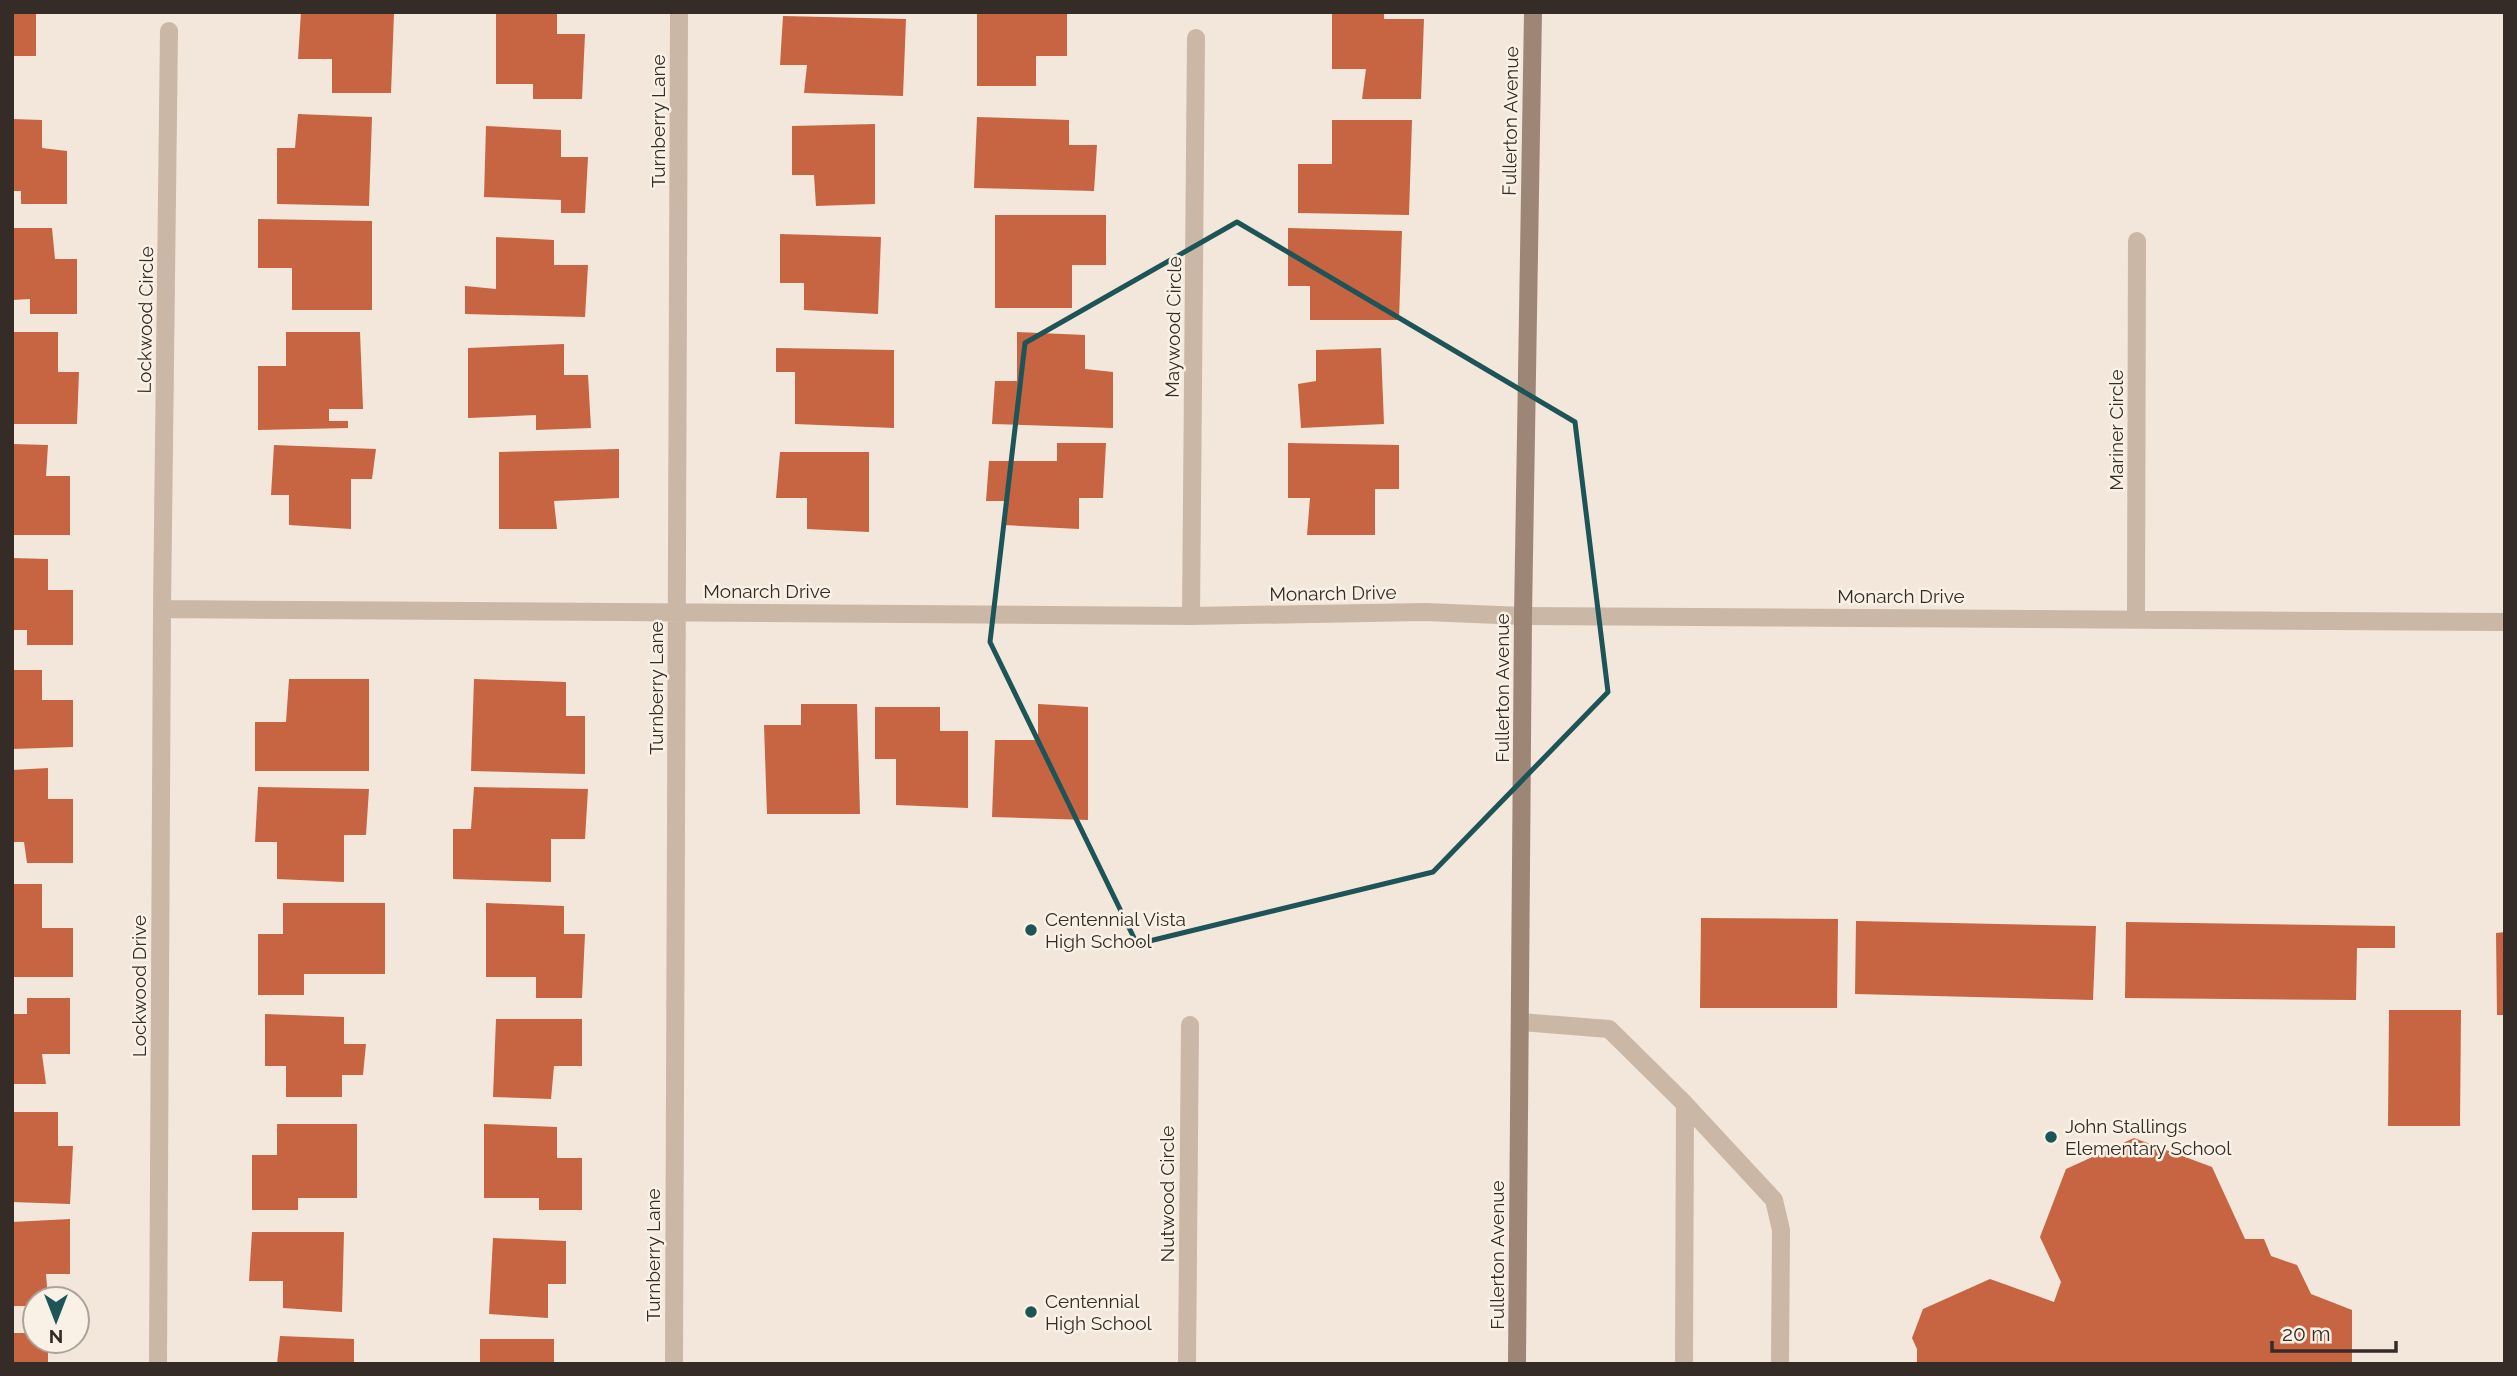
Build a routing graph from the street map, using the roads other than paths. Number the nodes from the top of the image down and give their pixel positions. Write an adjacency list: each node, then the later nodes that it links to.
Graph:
1 (679, 12): 7 (street, Turnberry Lane)
2 (1533, 12): 9 (main road, Fullerton Avenue)
3 (169, 31): 6 (street, Lockwood Circle)
4 (1196, 38): 8 (street, Maywood Circle)
5 (2137, 241): 10 (street, Mariner Circle)
6 (162, 609): 7 (street, Monarch Drive); 15 (street, Lockwood Drive)
7 (677, 611): 8 (street, Monarch Drive); 16 (street, Turnberry Lane)
8 (1191, 616): 9 (street, Monarch Drive)
9 (1523, 616): 10 (street, Monarch Drive); 12 (main road, Fullerton Avenue)
10 (2136, 618): 11 (street, Monarch Drive)
11 (2505, 622)
12 (1520, 1021): 14 (street); 18 (main road, Fullerton Avenue)
13 (1190, 1025): 17 (street, Nutwood Circle)
14 (1685, 1104): 19 (street); 20 (street)
15 (158, 1364)
16 (674, 1364)
17 (1187, 1364)
18 (1517, 1364)
19 (1684, 1364)
20 (1780, 1364)

